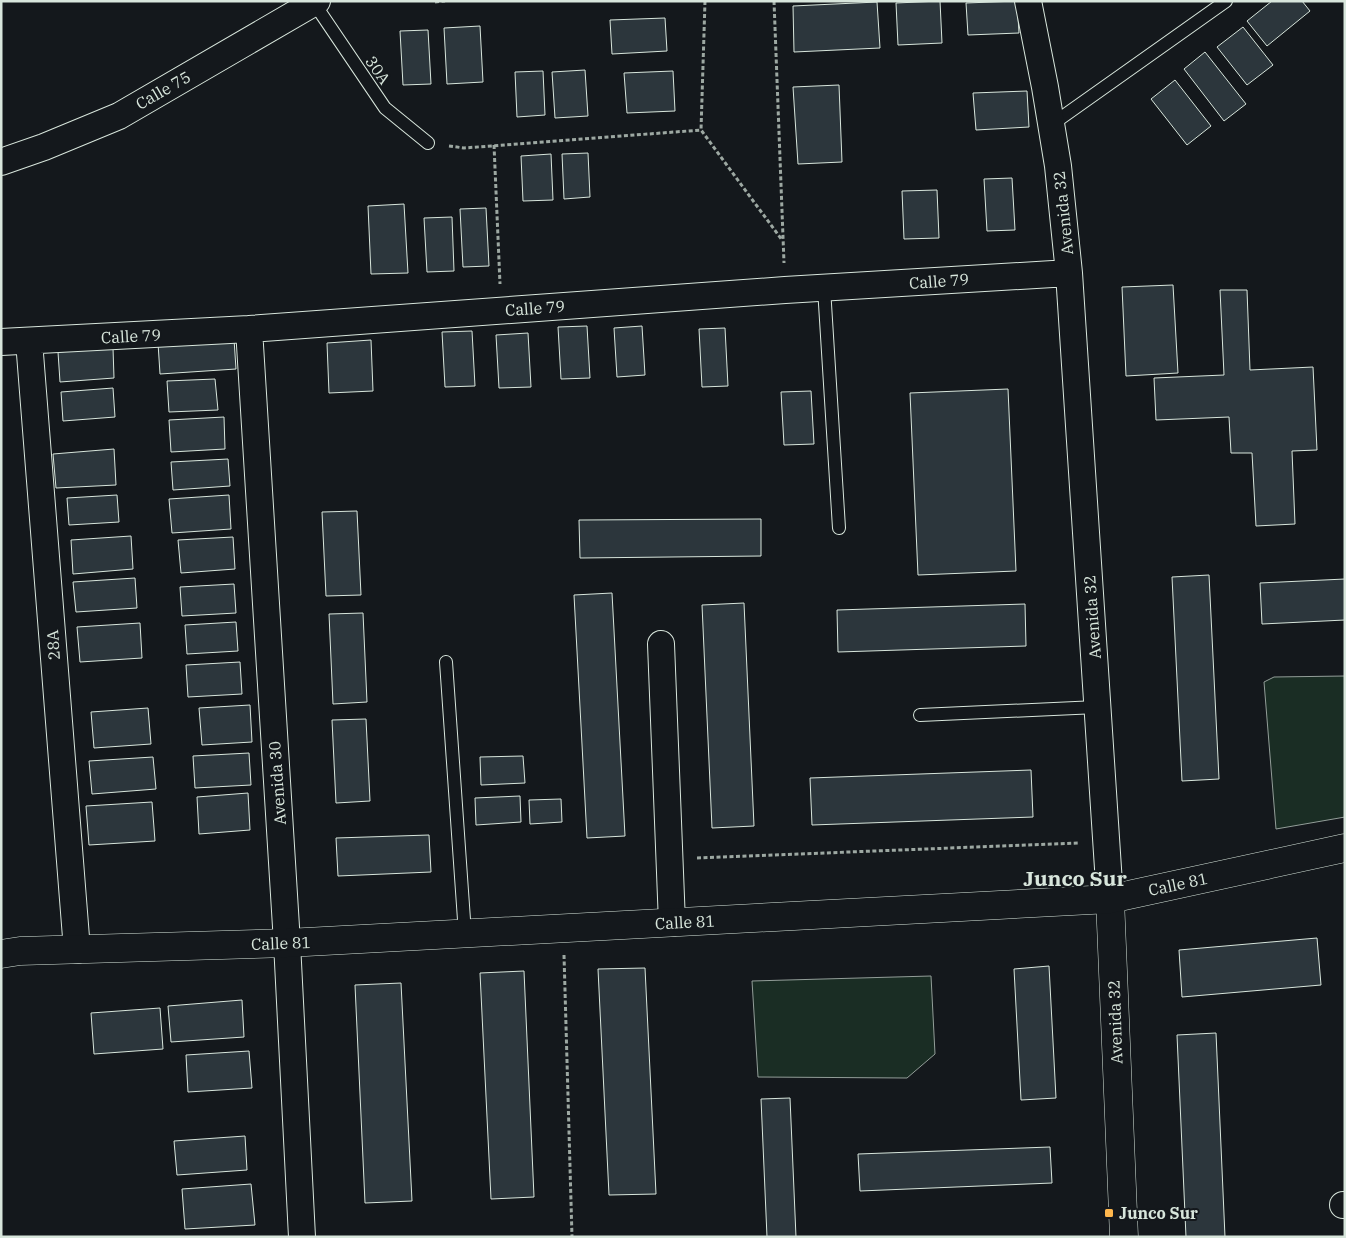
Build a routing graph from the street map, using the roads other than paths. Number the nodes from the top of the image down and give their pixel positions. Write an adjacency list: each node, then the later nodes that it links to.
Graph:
1 (1028, 1): 4 (street, Avenida 32)
2 (1226, 1): 4 (lane)
3 (316, 2): 5 (lane, 30A); 6 (street, Calle 75)
4 (1051, 125): 7 (street, Avenida 32)
5 (428, 143)
6 (1, 162)
7 (1069, 273): 8 (street, Calle 79); 15 (street, Avenida 32)
8 (824, 288): 9 (street, Calle 79); 12 (lane)
9 (249, 329): 10 (street, Calle 79); 21 (street, Avenida 30)
10 (29, 341): 11 (street, Calle 79); 22 (street, 28A)
11 (1, 342)
12 (840, 528)
13 (661, 644): 19 (street)
14 (446, 662): 20 (lane)
15 (1097, 707): 16 (lane); 18 (street, Avenida 32)
16 (920, 715)
17 (1345, 848): 18 (main road, Calle 81)
18 (1110, 899): 19 (main road, Calle 81); 25 (main road, Avenida 32)
19 (672, 922): 20 (main road, Calle 81)
20 (465, 934): 21 (main road, Calle 81)
21 (287, 943): 22 (main road, Calle 81); 24 (street, Avenida 30)
22 (77, 950): 23 (main road, Calle 81)
23 (7, 951)
24 (302, 1237)
25 (1124, 1237)

